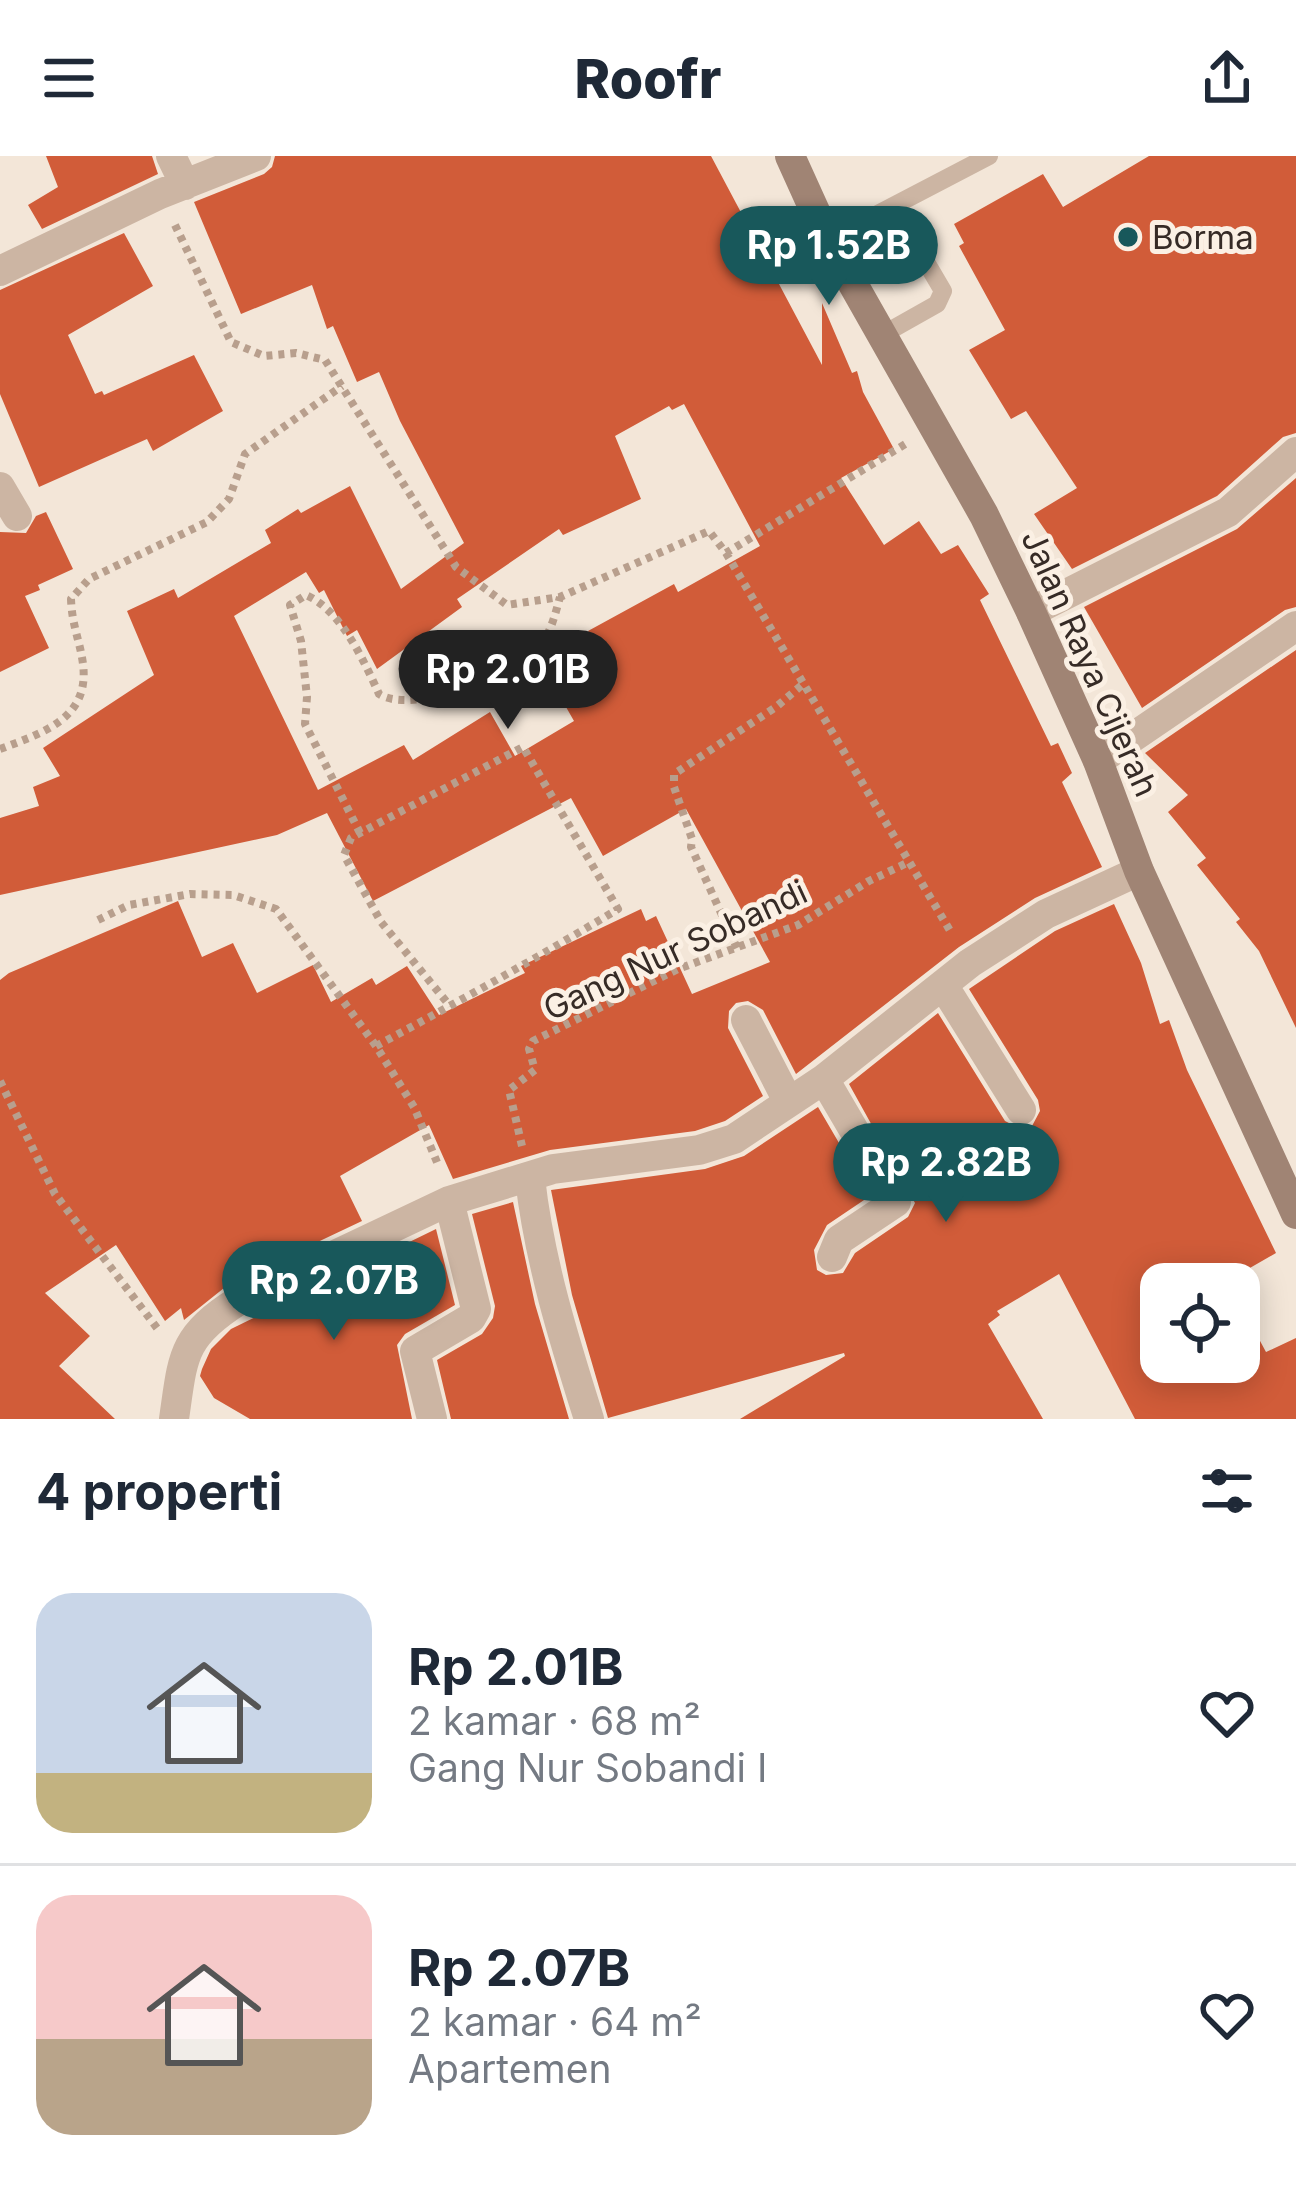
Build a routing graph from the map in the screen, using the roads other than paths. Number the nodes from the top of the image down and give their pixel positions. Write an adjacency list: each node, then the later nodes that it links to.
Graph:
1 (171, 156): 5 (street)
2 (256, 156): 5 (street)
3 (790, 156): 7 (main road, Jalan Raya Cijerah)
4 (988, 156): 6 (lane)
5 (172, 189): 8 (street)
6 (893, 206): 7 (lane); 9 (lane)
7 (828, 240): 9 (main road, Jalan Raya Cijerah)
8 (0, 271)
9 (882, 335): 13 (main road, Jalan Raya Cijerah)
10 (1296, 452): 13 (street)
11 (0, 487): 12 (street)
12 (17, 516)
13 (1031, 611): 15 (main road, Jalan Raya Cijerah)
14 (1296, 626): 15 (street)
15 (1098, 761): 16 (main road, Jalan Raya Cijerah)
16 (1139, 871): 17 (street); 23 (main road, Jalan Raya Cijerah)
17 (943, 985): 19 (street); 21 (street)
18 (746, 1020): 20 (street)
19 (824, 1079): 20 (street); 25 (street)
20 (788, 1101): 22 (street)
21 (1022, 1109)
22 (530, 1178): 24 (street); 28 (street)
23 (1293, 1197)
24 (449, 1201): 26 (street); 27 (street)
25 (832, 1257)
26 (174, 1419)
27 (433, 1419)
28 (589, 1419)

